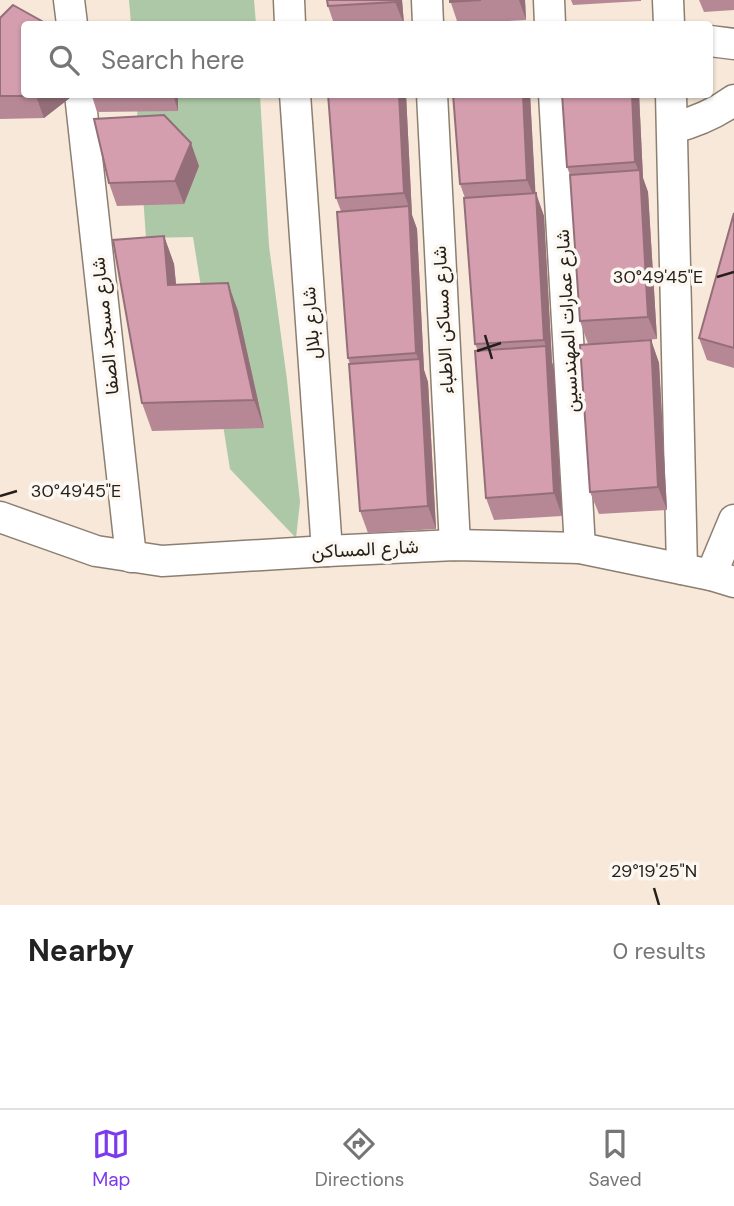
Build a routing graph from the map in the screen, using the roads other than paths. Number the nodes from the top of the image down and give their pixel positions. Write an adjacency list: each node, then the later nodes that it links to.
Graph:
1 (69, 0): 6 (street)
2 (289, 0): 7 (street)
3 (427, 0): 8 (street)
4 (549, 0): 9 (street)
5 (668, 0): 10 (street)
6 (72, 21)
7 (290, 21)
8 (428, 21)
9 (550, 21)
10 (668, 21)
11 (713, 41): 12 (street)
12 (734, 44)
13 (80, 98): 25 (street, شارع مسجد الصفا)
14 (295, 98): 24 (street, شارع بلال)
15 (432, 98): 22 (street, شارع مساكن الاطباء)
16 (554, 98): 23 (street, شارع عمارات المهندسين)
17 (671, 98): 19 (street)
18 (734, 100): 19 (street)
19 (673, 128): 26 (street)
20 (0, 517): 25 (street, شارع المساكن)
21 (734, 520): 27 (street)
22 (455, 545): 23 (street, شارع المساكن); 24 (street, شارع المساكن)
23 (580, 548): 26 (street, شارع المساكن)
24 (327, 551): 25 (street, شارع المساكن)
25 (131, 557)
26 (682, 569): 27 (street, شارع المساكن)
27 (723, 578)

